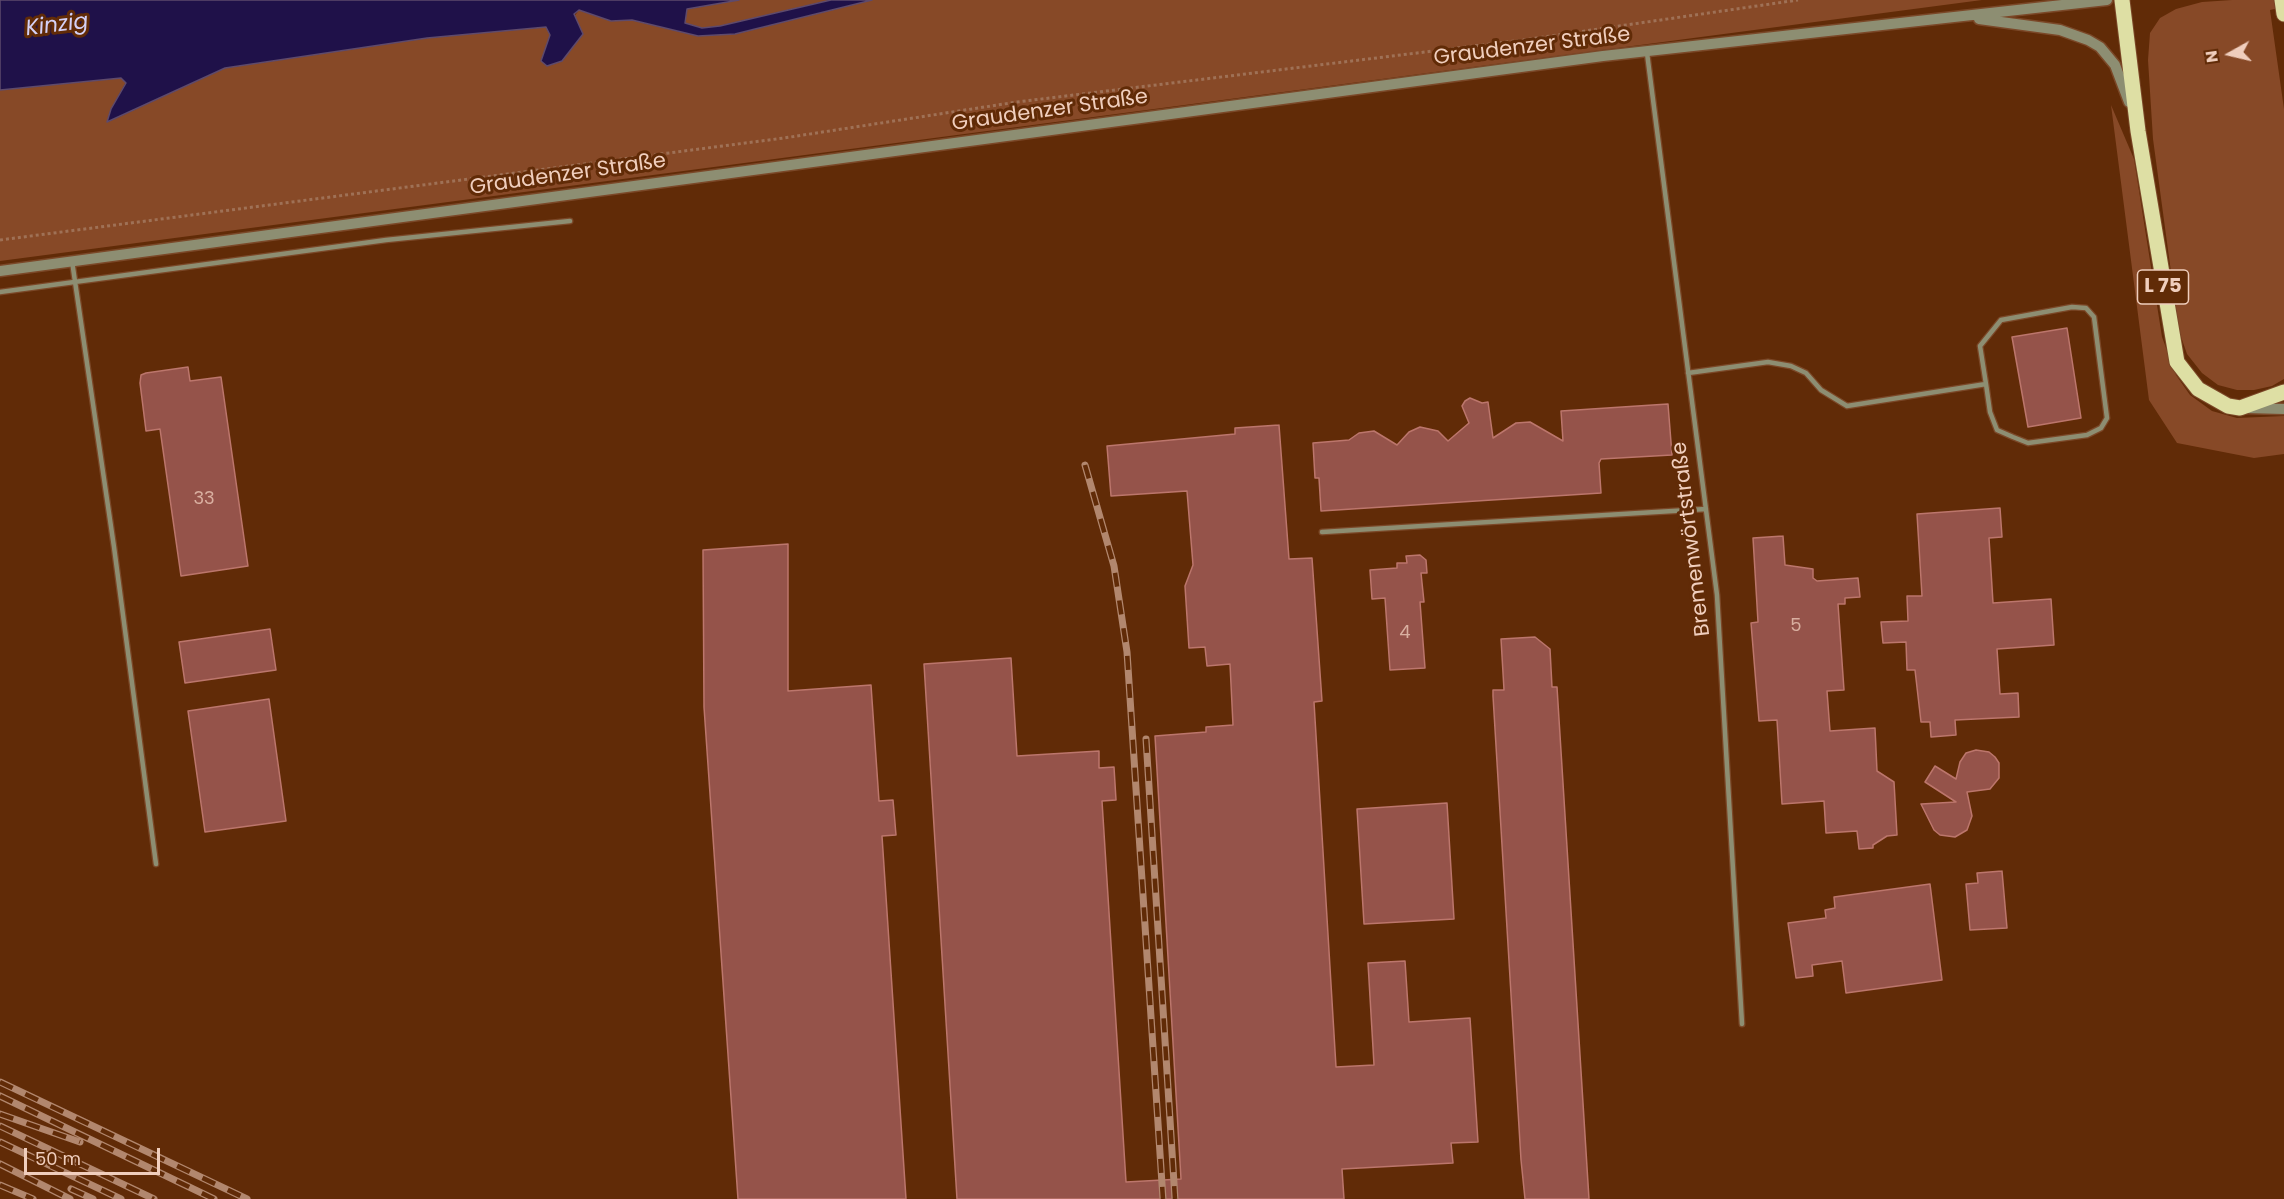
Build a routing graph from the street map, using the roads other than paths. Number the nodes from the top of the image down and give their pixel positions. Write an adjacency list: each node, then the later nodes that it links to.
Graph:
1 (2107, 0): 5 (street, Graudenzer Straße)
2 (2122, 0): 7 (main road, L 75)
3 (2282, 0): 4 (main road)
4 (2284, 14)
5 (1964, 17): 6 (street, Graudenzer Straße); 7 (street)
6 (1647, 52): 9 (street, Graudenzer Straße); 13 (lane, Bremenwörtstraße)
7 (2138, 131): 16 (main road, L 75)
8 (570, 221): 11 (lane)
9 (72, 261): 10 (street, Graudenzer Straße); 11 (lane)
10 (0, 271)
11 (76, 282): 12 (lane); 20 (lane)
12 (0, 292)
13 (1688, 373): 14 (lane); 18 (lane, Bremenwörtstraße)
14 (1986, 384): 14 (lane)
15 (2284, 392): 16 (main road)
16 (2240, 408): 17 (street)
17 (2284, 409)
18 (1706, 509): 19 (lane); 21 (lane, Bremenwörtstraße)
19 (1323, 532)
20 (156, 864)
21 (1742, 1024)

